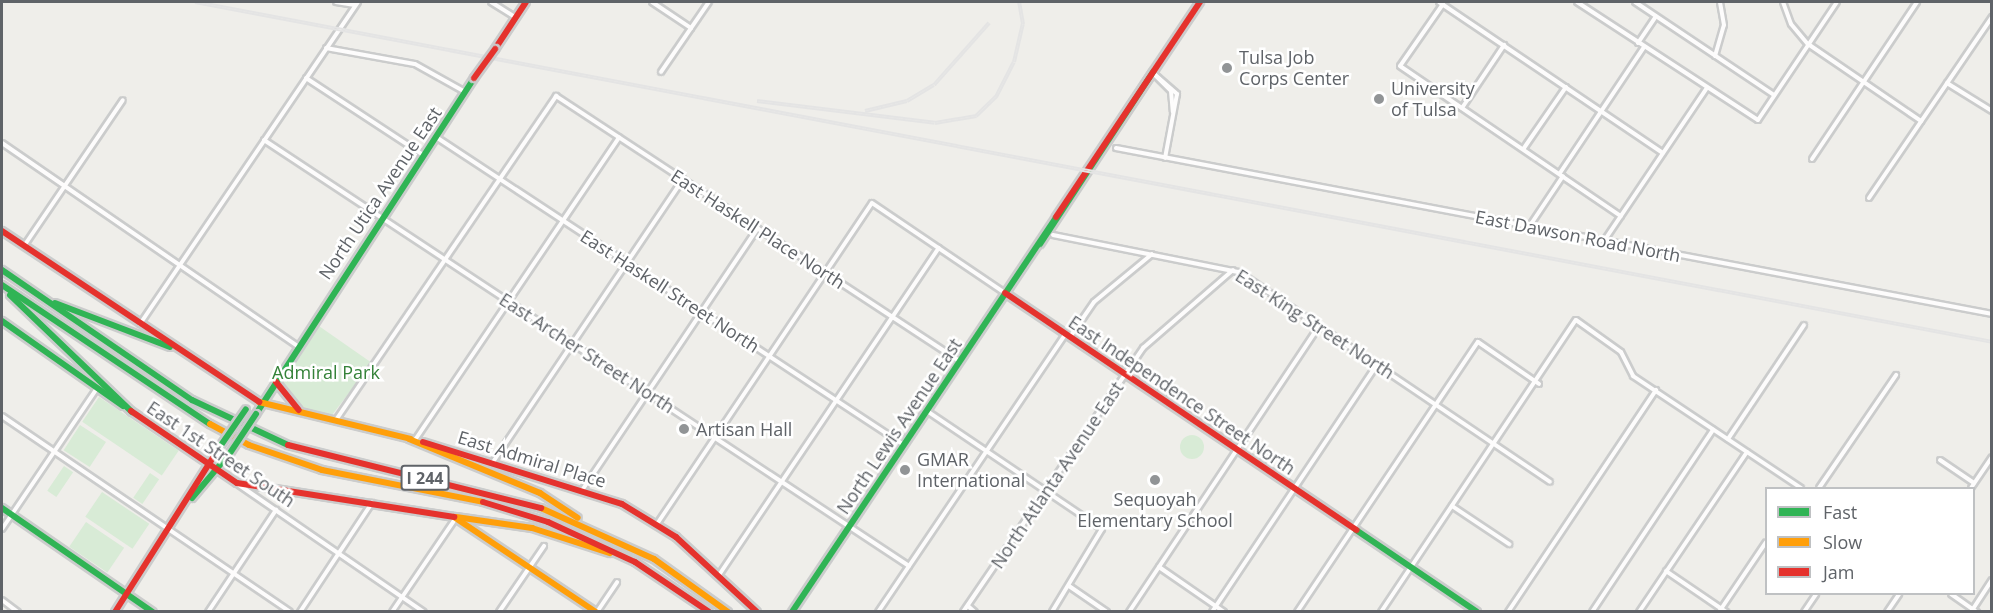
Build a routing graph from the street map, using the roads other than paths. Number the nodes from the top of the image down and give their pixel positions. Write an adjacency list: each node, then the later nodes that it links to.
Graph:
1 (336, 2): 14 (street)
2 (491, 2): 16 (street)
3 (526, 2): 16 (main road, North Utica Avenue East)
4 (652, 2): 18 (street)
5 (709, 2): 18 (street)
6 (1200, 2): 26 (main road, North Lewis Avenue East)
7 (1576, 2): 19 (street)
8 (1635, 2): 15 (street)
9 (1720, 2): 24 (street)
10 (1783, 2): 20 (street)
11 (1837, 2): 20 (street)
12 (1917, 2): 28 (street)
13 (1444, 3): 21 (street); 35 (street)
14 (357, 4): 23 (street)
15 (1656, 16): 19 (street); 24 (street)
16 (515, 17): 32 (main road, North Utica Avenue East, bridge)
17 (1992, 17): 29 (street)
18 (692, 28): 25 (street)
19 (1638, 43): 22 (street)
20 (1808, 44): 28 (street); 33 (street)
21 (1504, 45): 30 (street); 35 (street)
22 (1644, 47): 31 (street); 36 (street)
23 (326, 48): 27 (street); 32 (street)
24 (1715, 56): 33 (street)
25 (661, 72)
26 (1153, 72): 47 (street); 72 (main road, North Lewis Avenue East)
27 (306, 78): 41 (street); 46 (street)
28 (1863, 81): 38 (street); 48 (street)
29 (1947, 83): 37 (street); 38 (street)
30 (1566, 87): 36 (street); 44 (street)
31 (1706, 89): 33 (street); 45 (street)
32 (465, 92): 39 (main road, North Utica Avenue East)
33 (1774, 95)
34 (123, 99): 52 (street)
35 (1462, 108): 44 (street)
36 (1601, 111): 45 (street); 49 (street)
37 (1992, 111)
38 (1921, 121): 53 (street)
39 (435, 137): 46 (main road, North Utica Avenue East); 50 (street, East Haskell Street North)
40 (619, 137): 50 (street, East Haskell Place North); 51 (street, East Haskell Place North); 56 (street)
41 (264, 140): 55 (street, East Archer Street North); 67 (street)
42 (2, 143): 52 (street)
43 (1116, 148): 47 (street, East Dawson Road North)
44 (1524, 148): 49 (street)
45 (1663, 153): 54 (street)
46 (423, 155): 55 (main road, North Utica Avenue East)
47 (1165, 158): 57 (street, East Dawson Road North)
48 (1812, 159)
49 (1561, 175): 54 (street); 57 (street)
50 (499, 179): 56 (street, East Haskell Street North); 65 (street)
51 (683, 179): 58 (street, East Haskell Place North); 66 (street)
52 (65, 186): 62 (street); 67 (street)
53 (1869, 198)
54 (1621, 216): 61 (street)
55 (382, 218): 65 (street, East Archer Street North); 84 (main road, North Utica Avenue East)
56 (563, 221): 66 (street, East Haskell Street North); 74 (street)
57 (1529, 227): 61 (street, East Dawson Road North)
58 (758, 228): 70 (street, East Haskell Place North); 75 (street)
59 (2, 231): 62 (main road)
60 (1053, 235): 64 (street, East King Street North)
61 (1604, 241): 76 (street, East Dawson Road North)
62 (24, 246): 80 (main road)
63 (939, 248): 70 (street, East Independence Street North); 72 (street, East Independence Street North); 77 (street)
64 (1152, 254): 68 (street, East King Street North); 82 (street)
65 (445, 260): 74 (street, East Archer Street North); 104 (street)
66 (627, 263): 75 (street, East Haskell Street North); 83 (street)
67 (180, 265): 80 (street); 84 (street)
68 (1234, 269): 81 (street, East King Street North); 89 (street, North Atlanta Avenue East)
69 (2, 270): 73 (main road, I 244)
70 (825, 273): 77 (street, East Haskell Place North); 86 (street)
71 (2, 286): 101 (main road); 147 (main road, I 244)
72 (1005, 293): 82 (main road, East Independence Street North); 87 (main road, North Lewis Avenue East)
73 (42, 298): 85 (main road); 139 (main road, I 244)
74 (509, 302): 83 (street, East Archer Street North); 107 (street)
75 (702, 312): 86 (street, East Haskell Street North); 95 (street)
76 (1992, 315)
77 (892, 317): 87 (street, East Haskell Place North); 97 (street)
78 (2, 321): 93 (main road, East 1st Street South)
79 (1804, 325): 108 (street)
80 (139, 326): 85 (main road)
81 (1319, 326): 88 (street, East King Street North); 111 (street)
82 (1067, 336): 89 (main road, East Independence Street North); 113 (street)
83 (573, 344): 95 (street, East Archer Street North); 117 (street)
84 (296, 345): 91 (main road, North Utica Avenue East)
85 (170, 347): 96 (main road, East Admiral Place)
86 (769, 356): 97 (street, East Haskell Street North); 106 (street)
87 (960, 361): 100 (main road, North Lewis Avenue East)
88 (1377, 365): 99 (street, East King Street North); 128 (street)
89 (1125, 375): 111 (main road, East Independence Street North); 129 (street, North Atlanta Avenue East)
90 (1896, 375): 125 (street)
91 (276, 382): 98 (main road, North Utica Avenue East); 102 (main road)
92 (1537, 383): 94 (street); 99 (street); 109 (street)
93 (97, 388): 101 (main road, East 1st Street South); 112 (street)
94 (1656, 390): 105 (street); 193 (street)
95 (648, 392): 106 (street, East Archer Street North); 127 (street)
96 (252, 400): 98 (main road, East Admiral Place); 118 (main road, bridge)
97 (837, 401): 110 (street, East Haskell Street North); 120 (street)
98 (263, 403): 102 (main road, East Admiral Place); 119 (main road, North Utica Avenue East, bridge)
99 (1436, 404): 109 (street, East King Street North); 140 (street)
100 (927, 411): 110 (main road, North Lewis Avenue East); 113 (street)
101 (132, 412): 118 (main road, East 1st Street South)
102 (301, 412): 104 (main road, East Admiral Place)
103 (2, 416): 112 (street)
104 (336, 421): 107 (main road, East Admiral Place)
105 (1713, 429): 108 (street); 194 (street)
106 (715, 436): 120 (street, East Archer Street North); 137 (street)
107 (412, 439): 117 (main road, East Admiral Place); 139 (main road)
108 (1728, 440): 114 (street)
109 (1493, 444): 121 (street, East King Street North); 132 (street)
110 (904, 445): 138 (main road, North Lewis Avenue East)
111 (1236, 450): 128 (main road, East Independence Street North); 150 (street)
112 (54, 451): 135 (street); 142 (street)
113 (987, 451): 129 (street); 149 (street)
114 (1747, 452): 124 (street); 152 (street)
115 (1992, 457): 123 (street)
116 (1940, 460): 123 (street)
117 (493, 462): 127 (main road, East Admiral Place)
118 (209, 464): 119 (main road, East 1st Street South); 130 (main road)
119 (217, 470): 122 (main road, East 1st Street South); 130 (main road, North Utica Avenue East)
120 (783, 481): 138 (street, East Archer Street North); 154 (street)
121 (1550, 482)
122 (237, 483): 131 (main road); 134 (street, East 1st Street South)
123 (1974, 483): 126 (street)
124 (1797, 487)
125 (1820, 487)
126 (1972, 487)
127 (583, 489): 137 (main road, East Admiral Place)
128 (1294, 489): 140 (main road, East Independence Street North); 165 (street)
129 (1046, 491): 157 (street); 164 (street, North Atlanta Avenue East)
130 (191, 499): 142 (main road)
131 (372, 504): 136 (main road); 146 (street)
132 (1452, 506): 143 (street); 151 (street)
133 (2, 508): 135 (main road)
134 (276, 510): 146 (street, East 1st Street South); 153 (street)
135 (11, 515): 141 (street); 158 (main road)
136 (456, 517): 147 (main road); 148 (main road); 162 (street)
137 (657, 524): 154 (main road, East Admiral Place)
138 (850, 526): 149 (street, East Archer Street North); 181 (main road, North Lewis Avenue East)
139 (593, 527): 179 (main road, I 244)
140 (1353, 528): 151 (main road, East Independence Street North); 190 (street)
141 (2, 529)
142 (170, 530): 153 (street); 158 (main road)
143 (1509, 543)
144 (1765, 545): 166 (street)
145 (544, 546): 148 (street)
146 (339, 553): 162 (street, East 1st Street South); 173 (street)
147 (635, 562): 178 (main road, I 244)
148 (530, 566): 176 (street); 177 (main road)
149 (909, 566): 182 (street)
150 (1159, 567): 165 (street); 187 (street)
151 (1411, 567): 191 (street); 192 (main road, East Independence Street North)
152 (1666, 571): 166 (street); 195 (street)
153 (234, 573): 171 (street); 172 (street)
154 (719, 575): 180 (main road, East Admiral Place)
155 (1992, 580): 167 (street)
156 (617, 582): 177 (street)
157 (1069, 586): 185 (street); 186 (street)
158 (127, 594): 169 (main road); 170 (main road)
159 (1815, 595): 197 (street)
160 (1898, 595): 198 (street)
161 (1952, 595): 167 (street)
162 (402, 596): 174 (street); 175 (street, East 1st Street South)
163 (2, 600): 168 (street)
164 (968, 606): 183 (street, North Atlanta Avenue East); 184 (street)
165 (1216, 606): 188 (street); 189 (street)
166 (1720, 610): 196 (street)
167 (1974, 611)
168 (18, 612)
169 (115, 612)
170 (153, 612)
171 (208, 612)
172 (290, 612)
173 (300, 612)
174 (392, 612)
175 (424, 612)
176 (500, 612)
177 (596, 612)
178 (709, 612)
179 (729, 612)
180 (757, 612)
181 (792, 612)
182 (878, 612)
183 (963, 612)
184 (975, 612)
185 (1052, 612)
186 (1107, 612)
187 (1129, 612)
188 (1212, 612)
189 (1224, 612)
190 (1297, 612)
191 (1381, 612)
192 (1477, 612)
193 (1508, 612)
194 (1592, 612)
195 (1639, 612)
196 (1726, 612)
197 (1804, 612)
198 (1887, 612)

